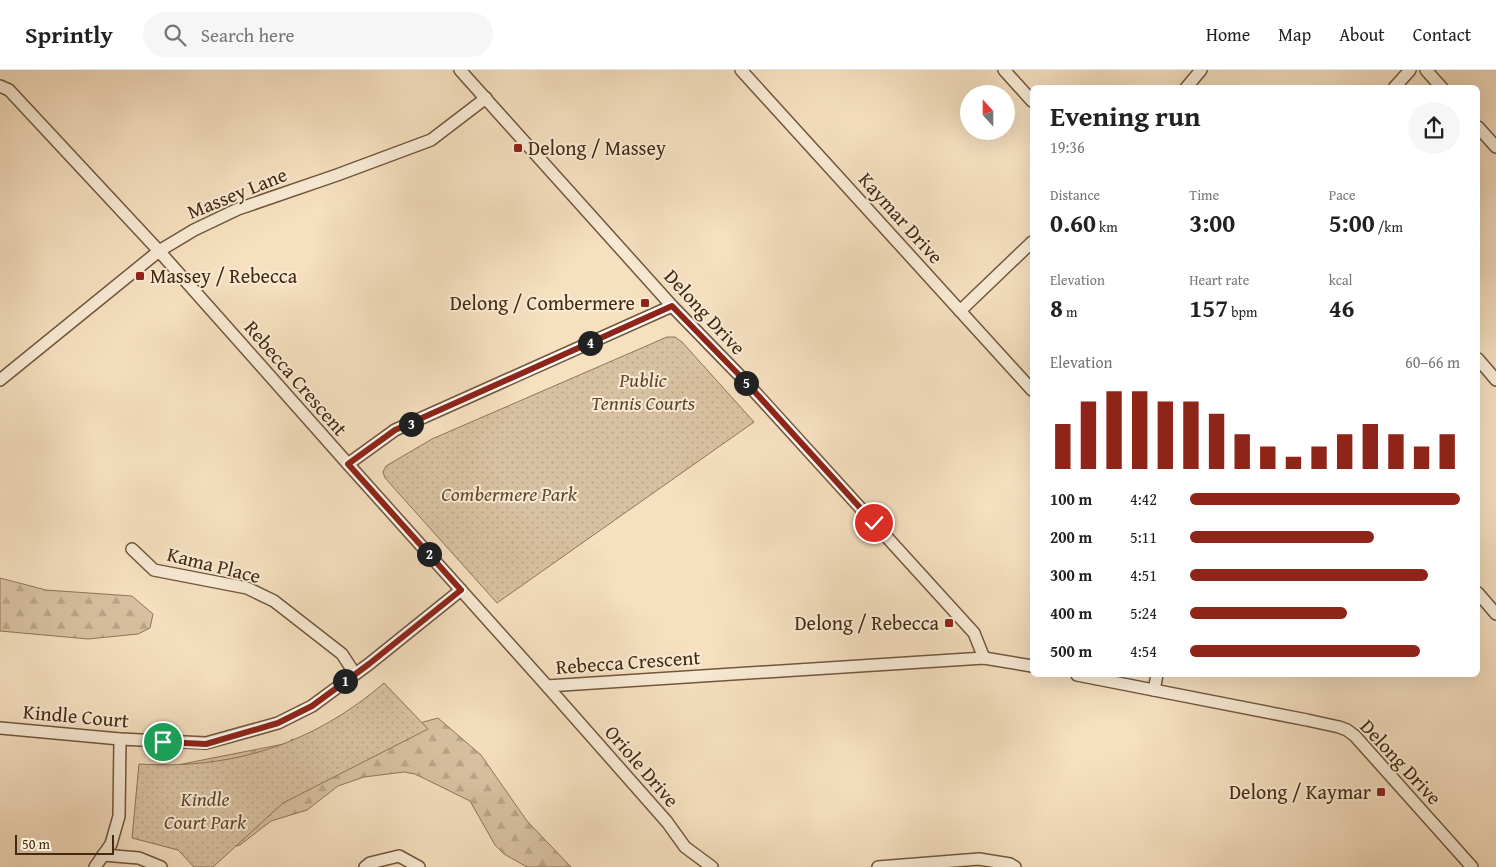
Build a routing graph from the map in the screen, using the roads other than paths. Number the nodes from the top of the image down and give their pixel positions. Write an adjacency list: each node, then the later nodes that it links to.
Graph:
1 (460, 70): 11 (street, Delong Drive)
2 (741, 70): 18 (street, Kaymar Drive)
3 (1004, 70): 12 (street)
4 (1201, 70): 7 (street)
5 (1410, 70): 8 (street)
6 (1426, 70): 9 (street)
7 (1188, 85)
8 (1397, 85)
9 (1439, 85)
10 (0, 86): 16 (street, Rebecca Crescent)
11 (486, 98): 16 (street, Massey Lane); 17 (street, Delong Drive)
12 (1030, 100)
13 (1480, 129): 14 (street)
14 (1496, 147)
15 (1030, 244): 18 (street)
16 (159, 251): 20 (street, Massey Lane); 23 (street, Rebecca Crescent)
17 (672, 306): 23 (street); 28 (street, Delong Drive)
18 (960, 311): 22 (street, Kaymar Drive)
19 (1480, 362): 21 (street)
20 (0, 380)
21 (1496, 380)
22 (1030, 388)
23 (348, 464): 25 (street, Rebecca Crescent)
24 (132, 549): 30 (street, Kama Place)
25 (461, 590): 30 (street, Kindle Court); 33 (street, Rebecca Crescent)
26 (1480, 595): 27 (street)
27 (1496, 614)
28 (984, 658): 29 (street); 33 (street, Rebecca Crescent)
29 (1030, 666)
30 (355, 674): 36 (street, Kindle Court)
31 (1087, 677): 34 (street, Delong Drive)
32 (1157, 677): 34 (street)
33 (547, 686): 42 (street, Oriole Drive)
34 (1154, 690): 45 (street, Delong Drive)
35 (0, 728): 36 (street, Kindle Court)
36 (120, 740): 37 (street)
37 (103, 855): 38 (street); 39 (street)
38 (95, 867)
39 (161, 867)
40 (365, 867): 41 (street)
41 (419, 867)
42 (712, 867)
43 (878, 867): 44 (street)
44 (1015, 867)
45 (1472, 867)

